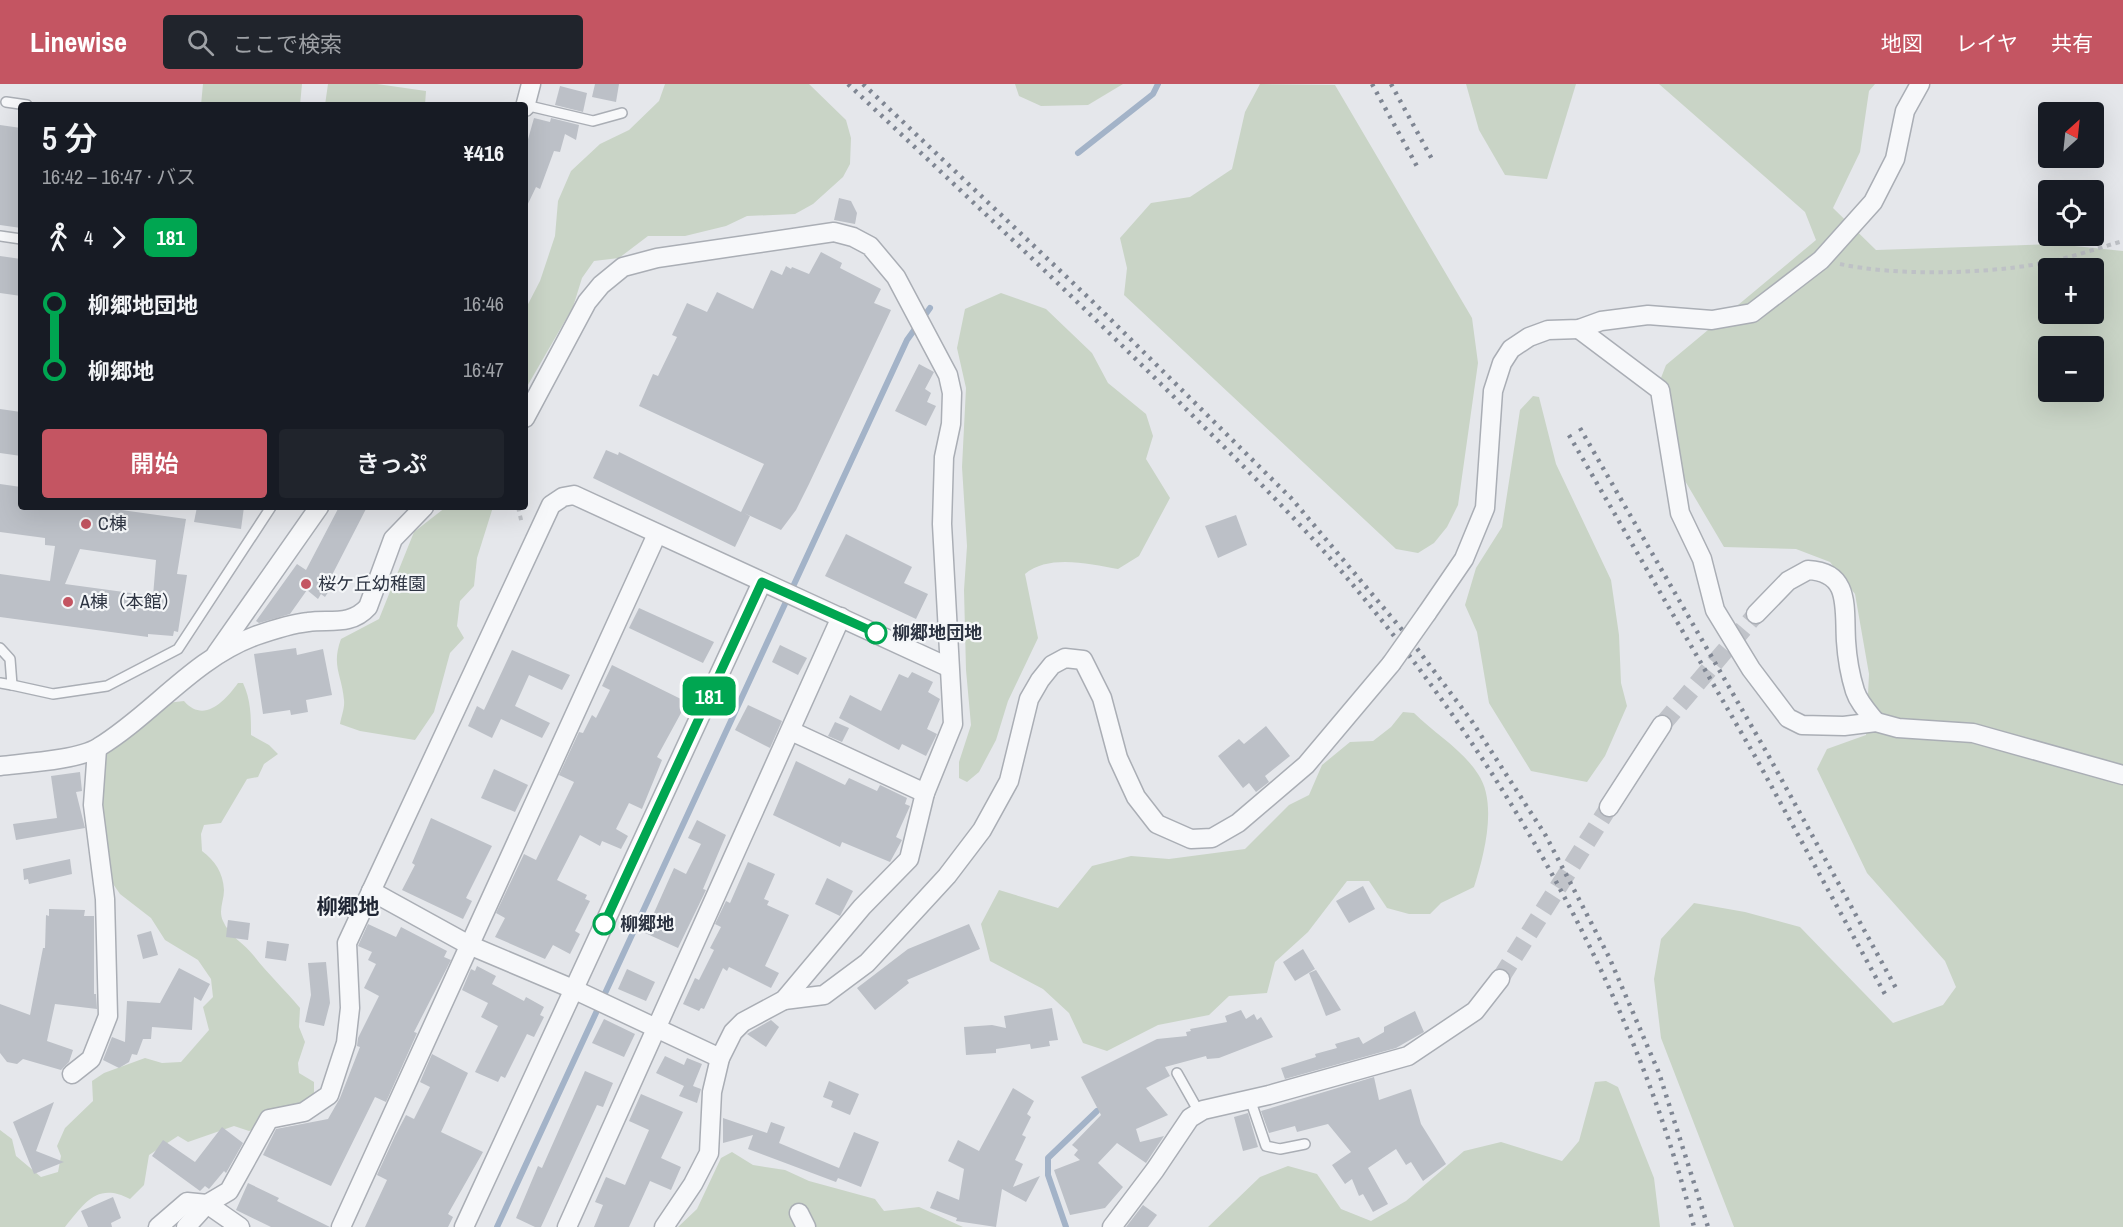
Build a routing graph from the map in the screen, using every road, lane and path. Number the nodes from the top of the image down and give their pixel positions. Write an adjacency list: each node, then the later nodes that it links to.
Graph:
1 (531, 84): 4 (street)
2 (1920, 84): 11 (street)
3 (6, 102): 5 (lane)
4 (526, 102)
5 (18, 104)
6 (528, 107): 7 (lane)
7 (622, 112)
8 (0, 236): 9 (lane)
9 (18, 239)
10 (2123, 241): 11 (path)
11 (1821, 260): 12 (street)
12 (1579, 330): 26 (street); 38 (street, bridge)
13 (528, 412): 23 (street)
14 (269, 510): 25 (lane)
15 (318, 510): 22 (street)
16 (421, 510): 22 (street)
17 (657, 534): 18 (street); 34 (street); 35 (street)
18 (762, 582): 20 (street); 37 (street)
19 (1756, 614): 26 (street)
20 (841, 617): 23 (street); 28 (street)
21 (0, 648): 25 (lane)
22 (215, 655): 29 (street)
23 (948, 667): 32 (street)
24 (0, 683): 25 (lane)
25 (12, 685)
26 (1876, 722): 31 (street)
27 (1662, 726): 33 (street)
28 (791, 731): 32 (street); 39 (street)
29 (97, 749): 30 (street); 42 (street)
30 (0, 766)
31 (2123, 775)
32 (925, 793): 38 (street)
33 (1609, 807)
34 (371, 891): 35 (street); 46 (street)
35 (470, 945): 37 (street); 50 (street)
36 (1500, 980): 43 (street)
37 (581, 993): 39 (street); 51 (street)
38 (784, 1000): 40 (street)
39 (658, 1028): 40 (street); 52 (street)
40 (720, 1058): 53 (street)
41 (1177, 1073): 44 (lane)
42 (72, 1074)
43 (1250, 1099): 44 (street); 45 (lane)
44 (1199, 1112): 54 (street)
45 (1305, 1144)
46 (207, 1204): 47 (street); 48 (street); 49 (street)
47 (158, 1227)
48 (186, 1227)
49 (240, 1227)
50 (341, 1227)
51 (464, 1227)
52 (567, 1227)
53 (664, 1227)
54 (1112, 1227)

